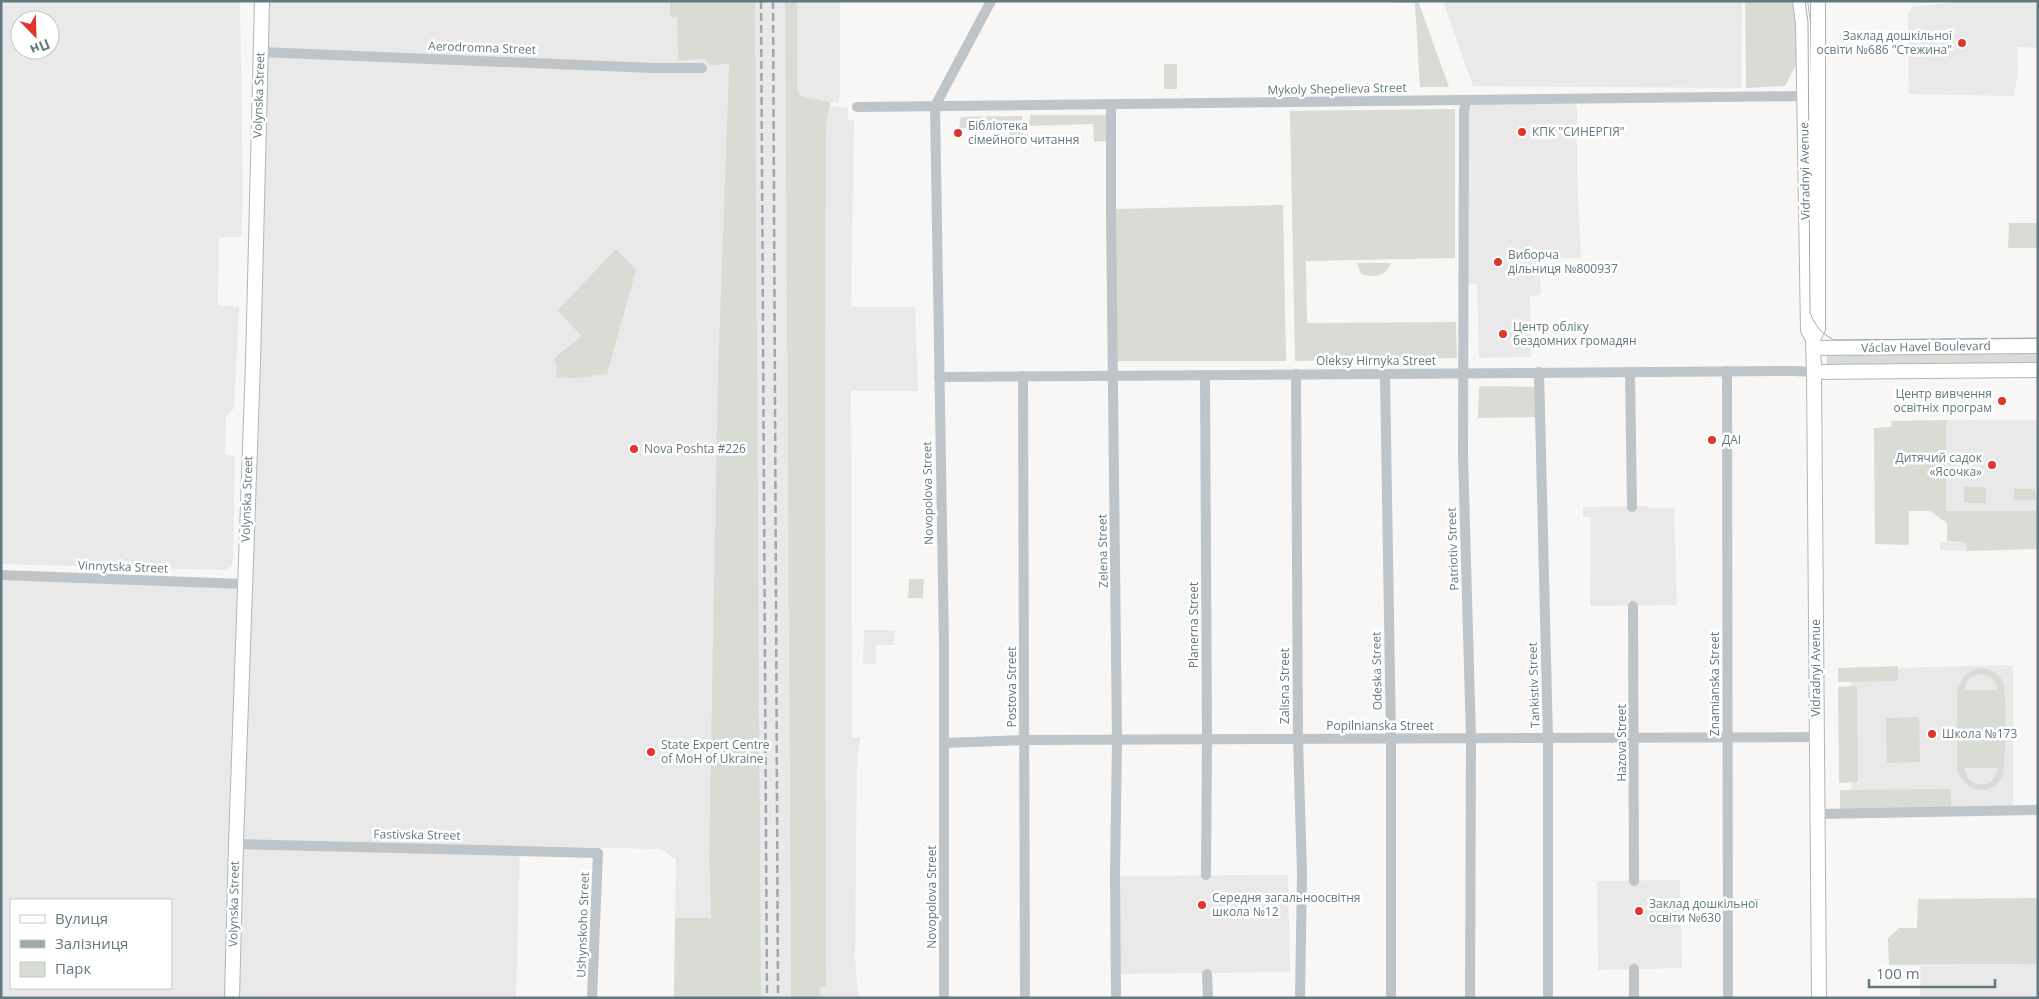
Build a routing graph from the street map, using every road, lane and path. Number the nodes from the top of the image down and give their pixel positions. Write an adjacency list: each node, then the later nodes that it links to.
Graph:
1 (262, 1): 5 (main road, Volynska Street)
2 (991, 1): 11 (street, Novopolova Street)
3 (1800, 1): 7 (main road, Vidradnyi Avenue)
4 (1818, 1): 8 (main road, Vidradnyi Avenue)
5 (261, 52): 6 (street, Aerodromna Street); 29 (main road, Volynska Street)
6 (702, 68)
7 (1803, 96): 8 (street, Mykoly Shepelieva Street); 9 (street, Mykoly Shepelieva Street); 13 (main road, Vidradnyi Avenue)
8 (1818, 96): 13 (main road, Vidradnyi Avenue)
9 (1466, 100): 10 (street, Mykoly Shepelieva Street); 20 (street, Patriotiv Street)
10 (1111, 104): 11 (street, Mykoly Shepelieva Street); 23 (street, Zelena Street)
11 (935, 106): 12 (street, Mykoly Shepelieva Street); 26 (street, Novopolova Street)
12 (857, 107)
13 (1813, 344): 14 (main road, Václav Havel Boulevard); 19 (main road, Vidradnyi Avenue)
14 (2038, 346)
15 (2038, 370): 19 (main road, Václav Havel Boulevard)
16 (1727, 371): 18 (street, Oleksy Hirnyka Street); 19 (street, Oleksy Hirnyka Street); 31 (street, Znamianska Street)
17 (1539, 372): 18 (street, Oleksy Hirnyka Street); 20 (street, Oleksy Hirnyka Street); 38 (street, Tankistiv Street)
18 (1630, 372): 27 (street)
19 (1814, 372): 33 (main road, Vidradnyi Avenue)
20 (1463, 373): 22 (street, Oleksy Hirnyka Street); 35 (street, Patriotiv Street)
21 (1296, 374): 22 (street, Oleksy Hirnyka Street); 24 (street, Oleksy Hirnyka Street); 37 (street, Zalisna Street)
22 (1385, 374): 34 (street, Odeska Street)
23 (1114, 375): 24 (street, Oleksy Hirnyka Street); 25 (street, Oleksy Hirnyka Street); 40 (street, Zelena Street)
24 (1205, 375): 36 (street, Planerna Street)
25 (1022, 376): 26 (street, Oleksy Hirnyka Street); 39 (street, Postova Street)
26 (939, 377): 41 (street, Novopolova Street)
27 (1632, 507)
28 (1, 575): 29 (street, Vinnytska Street)
29 (245, 584): 44 (main road, Volynska Street)
30 (1633, 606): 32 (street, Hazova Street)
31 (1727, 736): 32 (street, Popilnianska Street); 33 (street, Popilnianska Street); 61 (street, Znamianska Street)
32 (1635, 737): 38 (street, Popilnianska Street); 47 (street, Hazova Street)
33 (1817, 737): 43 (main road, Vidradnyi Avenue)
34 (1391, 738): 35 (street, Popilnianska Street); 37 (street, Popilnianska Street); 57 (street, Odeska Street)
35 (1471, 738): 38 (street, Popilnianska Street); 58 (street, Patriotiv Street)
36 (1207, 739): 37 (street, Popilnianska Street); 40 (street, Popilnianska Street); 46 (street, Planerna Street)
37 (1298, 739): 56 (street, Zalisna Street)
38 (1548, 739): 59 (street, Tankistiv Street)
39 (1025, 740): 40 (street, Popilnianska Street); 41 (street, Popilnianska Street); 53 (street, Postova Street)
40 (1117, 740): 54 (street, Zelena Street)
41 (944, 743): 52 (street, Novopolova Street)
42 (2038, 810): 43 (street)
43 (1818, 814): 62 (main road, Vidradnyi Avenue)
44 (236, 844): 45 (street, Fastivska Street); 50 (main road, Volynska Street)
45 (598, 853): 51 (street, Ushynskoho Street)
46 (1206, 875)
47 (1634, 880)
48 (1634, 969): 60 (street)
49 (1207, 974): 55 (street)
50 (232, 998)
51 (592, 998)
52 (944, 998)
53 (1024, 998)
54 (1116, 998)
55 (1208, 998)
56 (1300, 998)
57 (1392, 998)
58 (1470, 998)
59 (1548, 998)
60 (1634, 998)
61 (1728, 998)
62 (1819, 998)

